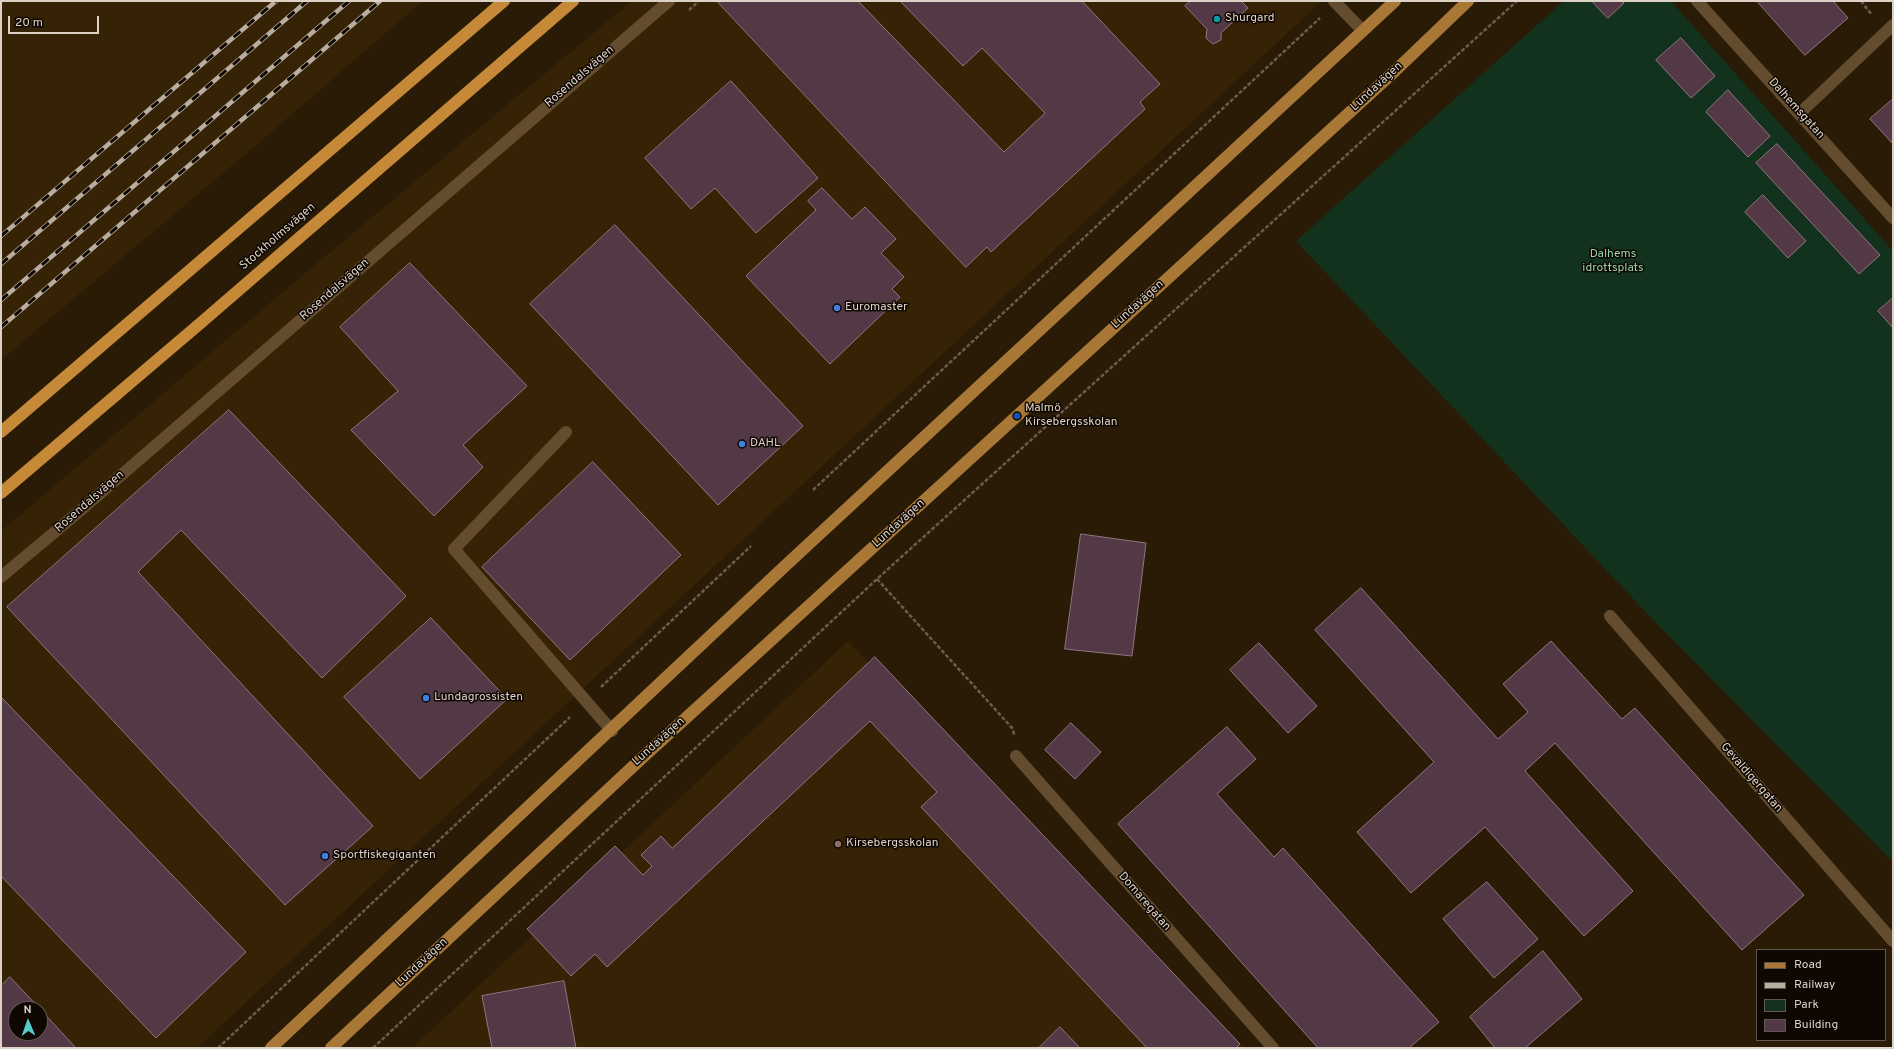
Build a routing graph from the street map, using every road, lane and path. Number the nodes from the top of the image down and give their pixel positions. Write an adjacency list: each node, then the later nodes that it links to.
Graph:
1 (504, 1): 13 (highway)
2 (573, 1): 18 (highway, Stockholmsvägen)
3 (668, 1): 20 (street, Rosendalsvägen)
4 (1395, 1): 10 (main road)
5 (1468, 1): 29 (main road, Lundavägen)
6 (1517, 1): 16 (path)
7 (1697, 1): 11 (street, Dalhemsgatan)
8 (1335, 2): 10 (street); 17 (path)
9 (1893, 25): 11 (street)
10 (1363, 31): 24 (main road)
11 (1800, 113): 12 (street, Dalhemsgatan)
12 (1893, 218)
13 (1, 432)
14 (566, 432): 23 (street)
15 (1032, 432): 16 (path)
16 (1036, 436): 21 (path)
17 (813, 490)
18 (1, 493)
19 (751, 546): 23 (path)
20 (1, 577)
21 (877, 579): 25 (path); 30 (path)
22 (1610, 616): 26 (street, Gevaldigergatan)
23 (587, 701): 24 (street); 27 (path)
24 (612, 730): 28 (main road)
25 (1016, 756): 31 (street, Domaregatan)
26 (1893, 941)
27 (218, 1048)
28 (271, 1048)
29 (331, 1048)
30 (373, 1048)
31 (1273, 1048)

